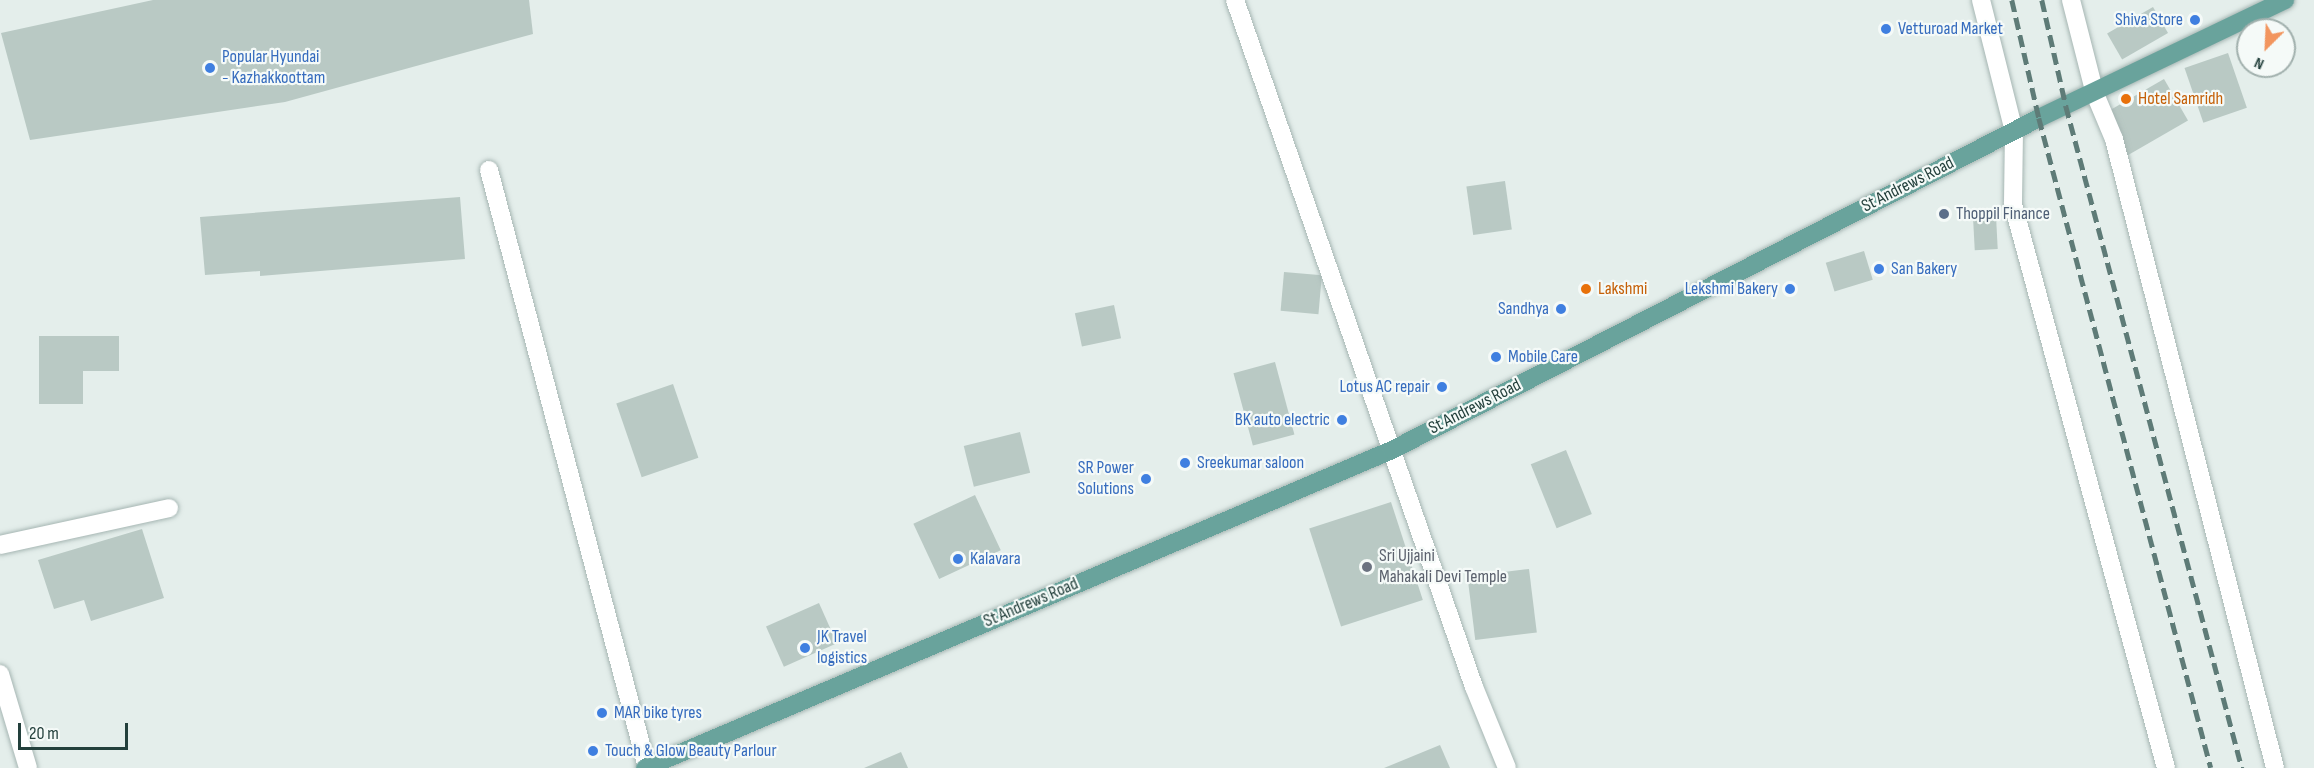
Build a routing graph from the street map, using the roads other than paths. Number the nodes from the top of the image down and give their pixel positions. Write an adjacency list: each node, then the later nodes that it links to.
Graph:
1 (1235, 0): 8 (street)
2 (1981, 0): 6 (street)
3 (2071, 0): 5 (street)
4 (2285, 0): 5 (main road, St Andrews Road)
5 (2095, 94): 6 (main road, St Andrews Road); 16 (street)
6 (2014, 131): 8 (main road, St Andrews Road); 15 (street)
7 (489, 170): 12 (street)
8 (1392, 450): 12 (main road, St Andrews Road); 14 (street)
9 (169, 508): 10 (street)
10 (0, 545)
11 (0, 674): 13 (street)
12 (646, 767)
13 (28, 768)
14 (1507, 768)
15 (2166, 768)
16 (2275, 768)

